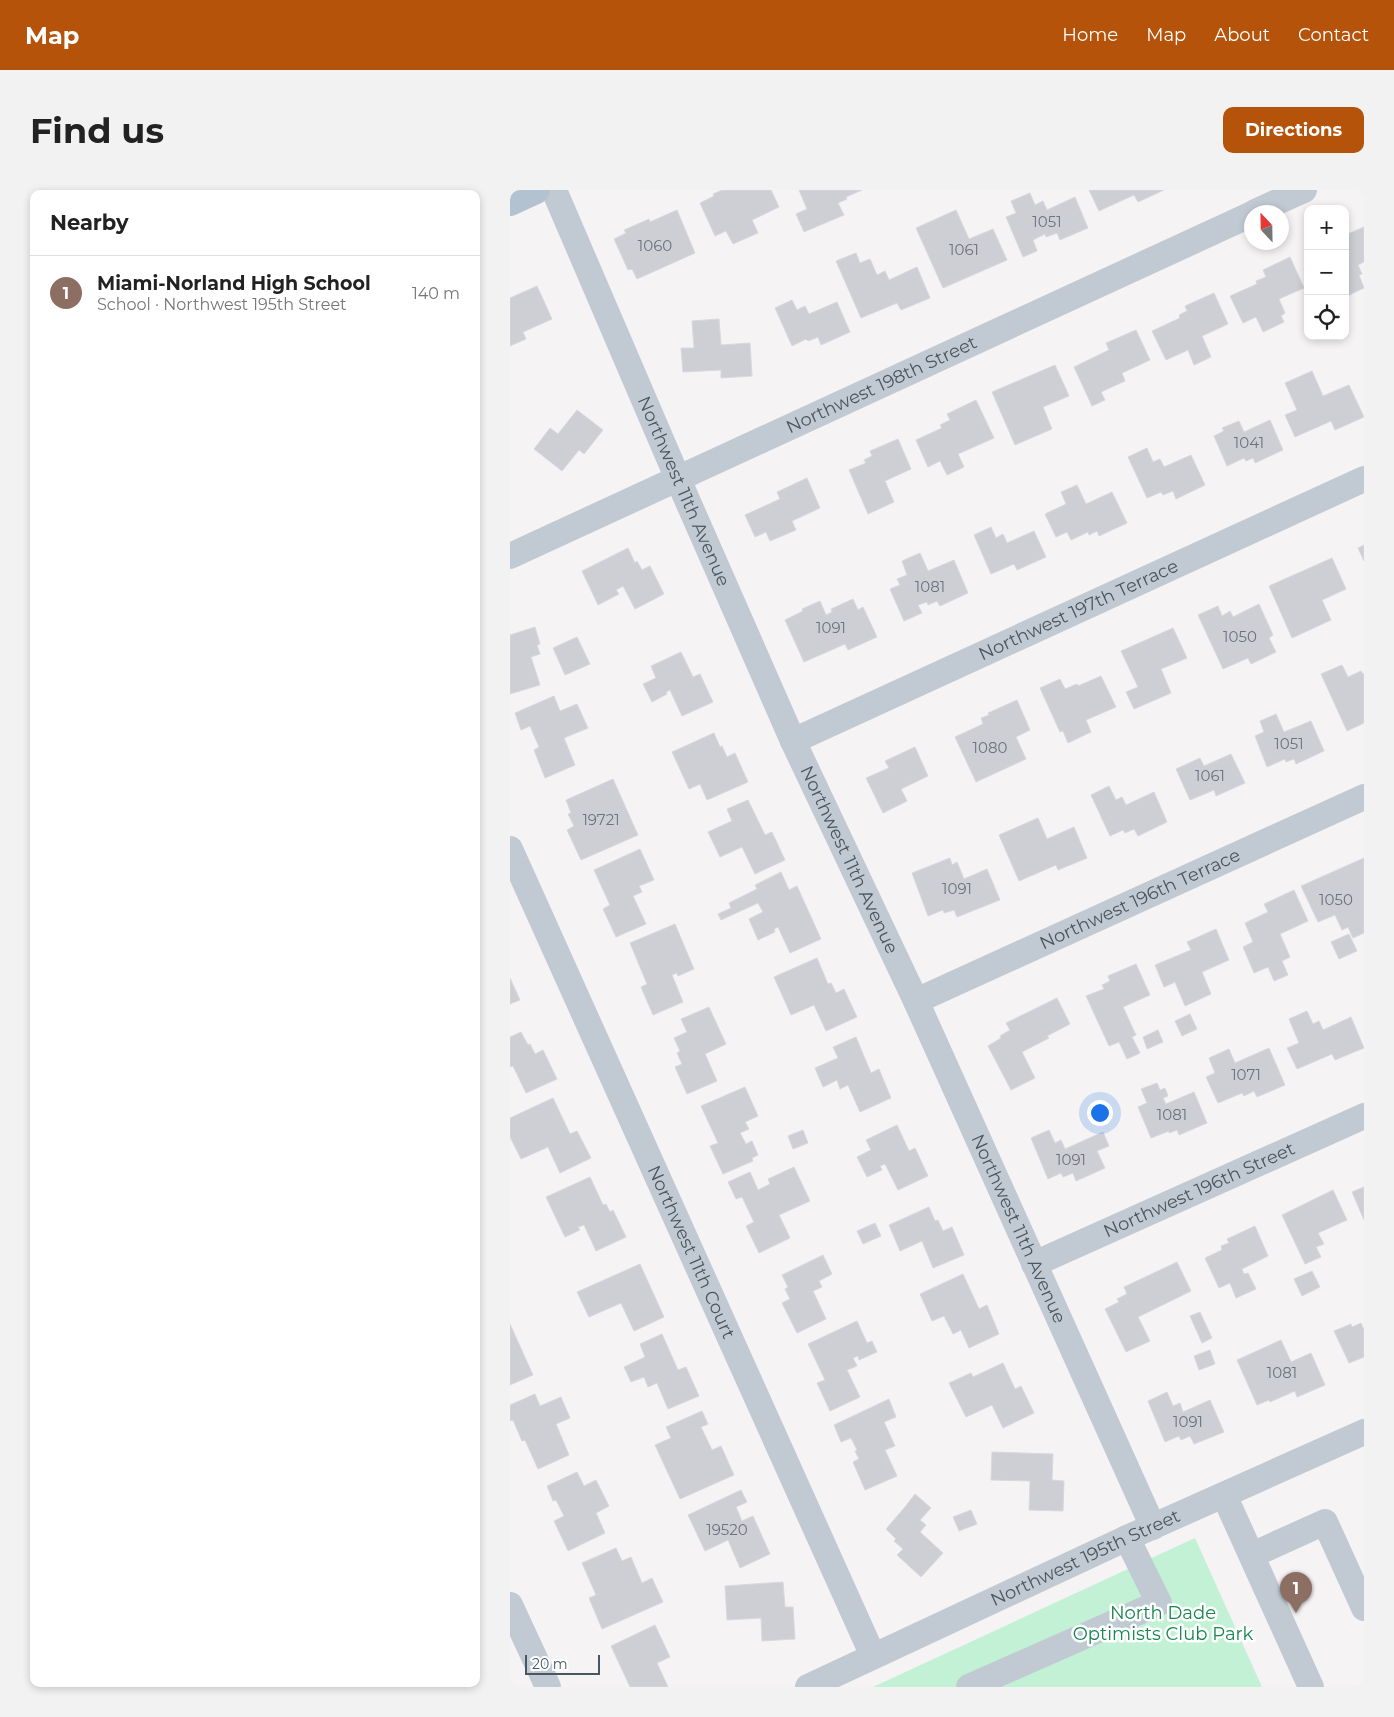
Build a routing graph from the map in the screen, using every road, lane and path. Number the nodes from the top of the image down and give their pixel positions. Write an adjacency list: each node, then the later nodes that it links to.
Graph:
1 (536, 190): 4 (main road)
2 (554, 190): 8 (street, Northwest 11th Avenue)
3 (1304, 190): 5 (street)
4 (510, 202)
5 (1271, 205)
6 (1244, 218): 8 (street, Northwest 198th Street)
7 (1364, 478): 10 (street, Northwest 197th Terrace)
8 (678, 479): 9 (street, Northwest 198th Street); 10 (street, Northwest 11th Avenue)
9 (510, 556)
10 (793, 741): 13 (street, Northwest 11th Avenue)
11 (1364, 797): 13 (street, Northwest 196th Terrace)
12 (510, 849): 23 (street, Northwest 11th Court)
13 (916, 1001): 15 (street, Northwest 11th Avenue)
14 (1364, 1116): 15 (street, Northwest 196th Street)
15 (1034, 1264): 18 (street, Northwest 11th Avenue)
16 (1364, 1432): 17 (street, Northwest 195th Street)
17 (1224, 1495): 18 (street, Northwest 195th Street); 20 (street)
18 (1153, 1527): 19 (street, Northwest 195th Street)
19 (1127, 1538): 23 (street, Northwest 195th Street); 26 (street)
20 (1252, 1555): 22 (street); 27 (street)
21 (510, 1605): 24 (street)
22 (1364, 1608)
23 (873, 1656): 25 (street, Northwest 195th Street)
24 (548, 1687)
25 (808, 1687)
26 (969, 1687)
27 (1311, 1687)

